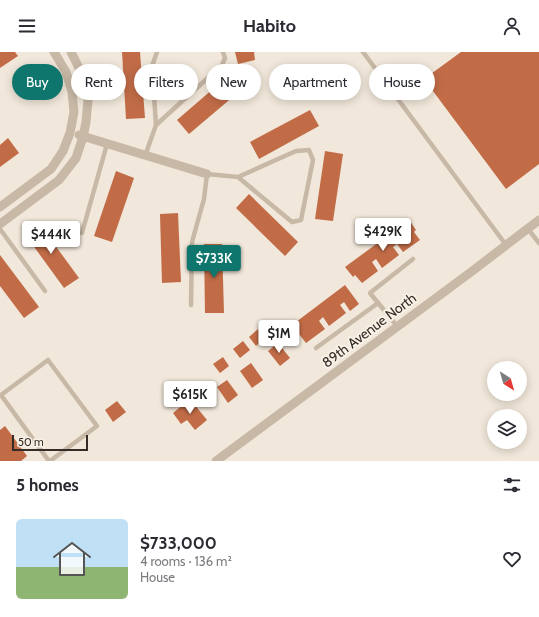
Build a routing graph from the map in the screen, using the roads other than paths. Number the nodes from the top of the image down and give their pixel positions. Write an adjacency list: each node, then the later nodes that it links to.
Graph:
1 (54, 52): 7 (street)
2 (71, 52): 8 (street)
3 (157, 52): 6 (lane)
4 (223, 52): 6 (lane)
5 (363, 52): 20 (lane)
6 (156, 124): 10 (lane)
7 (70, 133): 8 (street); 13 (street)
8 (83, 137): 9 (street); 15 (street)
9 (107, 144): 10 (street); 18 (lane)
10 (145, 156): 11 (street)
11 (207, 174): 12 (lane); 24 (lane)
12 (238, 177): 12 (lane)
13 (0, 207)
14 (539, 220): 16 (street, 89th Avenue North)
15 (0, 224)
16 (528, 228): 19 (lane); 20 (street, 89th Avenue North)
17 (0, 230): 22 (lane)
18 (82, 233)
19 (539, 243)
20 (506, 245): 25 (street, 89th Avenue North)
21 (413, 259): 23 (lane)
22 (45, 291)
23 (378, 302): 25 (lane); 26 (lane)
24 (191, 305)
25 (397, 326): 29 (street, 89th Avenue North)
26 (316, 348)
27 (1, 395): 28 (lane); 28 (lane)
28 (50, 461)
29 (216, 461)

